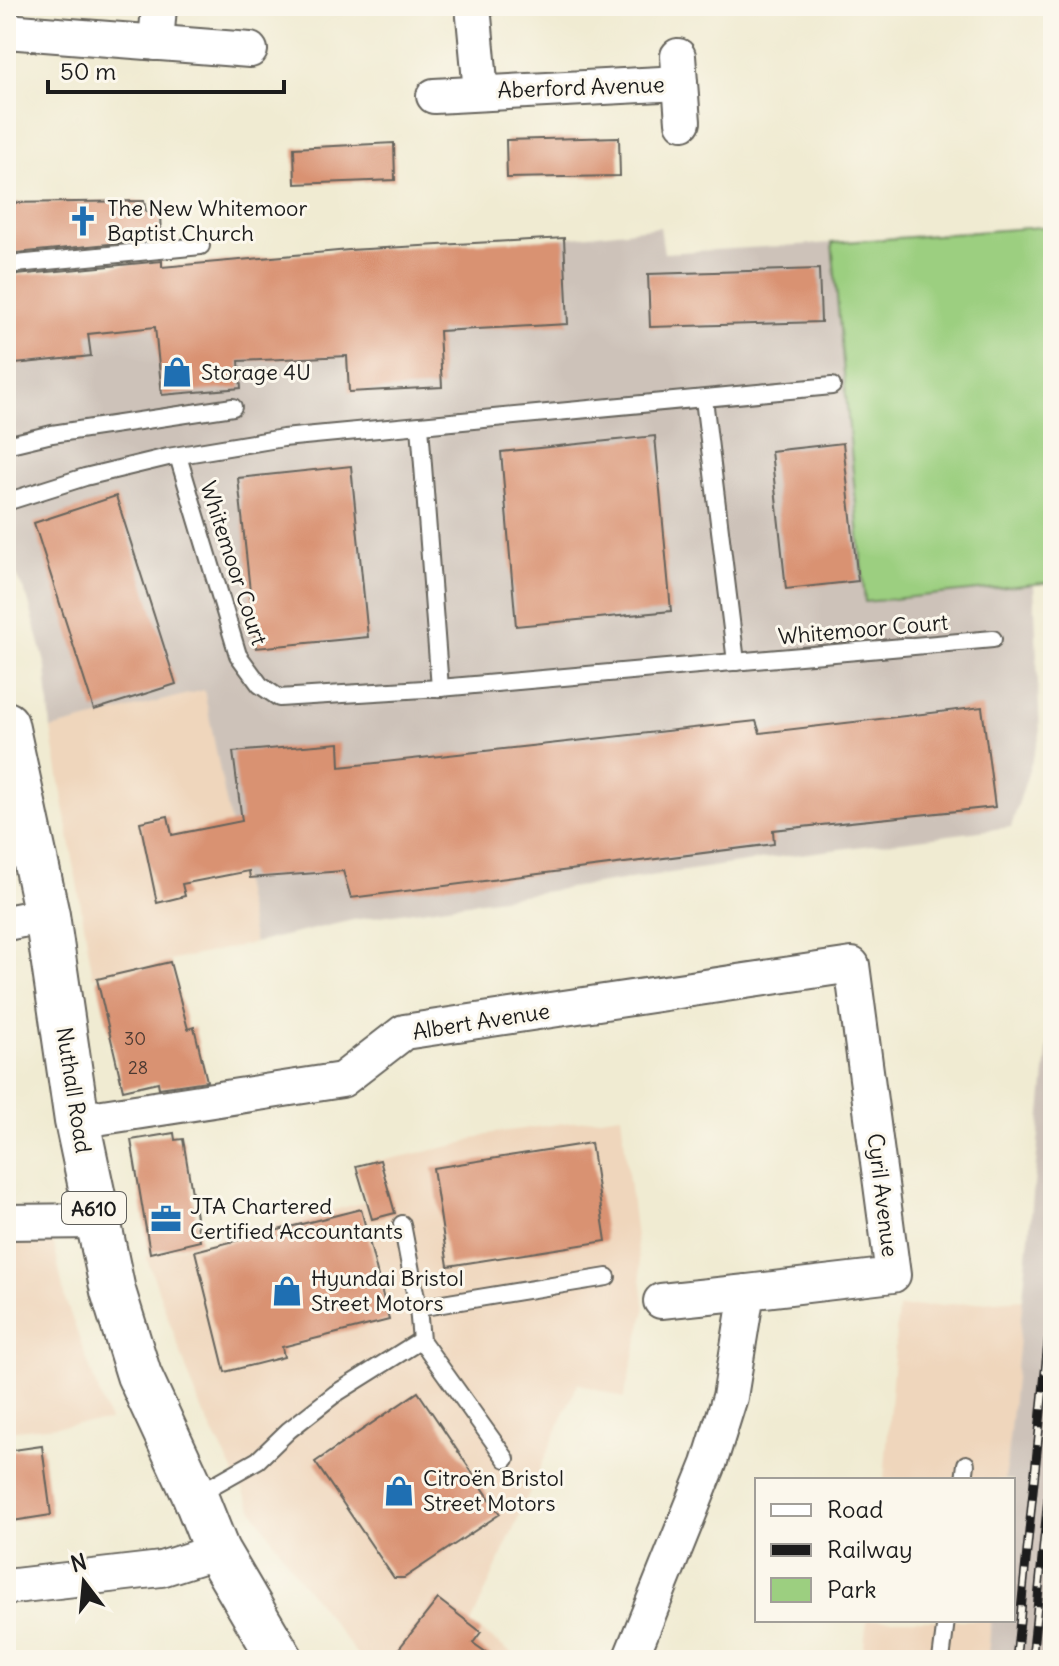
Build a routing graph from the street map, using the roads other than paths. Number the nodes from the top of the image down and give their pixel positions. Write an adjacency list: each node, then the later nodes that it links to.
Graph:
1 (473, 6): 6 (street, Aberford Avenue)
2 (159, 7): 4 (street)
3 (6, 31): 4 (street)
4 (156, 43): 5 (street)
5 (250, 50)
6 (481, 92): 7 (street, Aberford Avenue); 8 (street, Aberford Avenue)
7 (434, 96)
8 (683, 122)
9 (201, 246): 10 (lane)
10 (6, 265)
11 (832, 386): 12 (lane, Whitemoor Court)
12 (704, 399): 14 (lane, Whitemoor Court); 19 (lane)
13 (233, 407): 15 (lane)
14 (420, 426): 16 (lane, Whitemoor Court); 20 (lane)
15 (6, 445)
16 (178, 456): 17 (lane, Whitemoor Court); 20 (lane, Whitemoor Court)
17 (6, 502)
18 (993, 639): 19 (lane, Whitemoor Court)
19 (736, 662): 20 (lane, Whitemoor Court)
20 (440, 688)
21 (6, 724): 22 (main road, Nuthall Road / A610)
22 (26, 919): 24 (main road, Nuthall Road / A610)
23 (852, 965): 24 (street, Albert Avenue); 29 (street, Cyril Avenue)
24 (77, 1121): 25 (main road, Nuthall Road / A610)
25 (96, 1221): 26 (street); 34 (main road, Nuthall Road / A610)
26 (6, 1222)
27 (402, 1224): 31 (lane)
28 (607, 1277): 31 (lane)
29 (747, 1292): 30 (street); 39 (street)
30 (661, 1301)
31 (418, 1308): 32 (lane)
32 (421, 1340): 33 (lane); 34 (lane)
33 (506, 1459)
34 (195, 1496): 35 (main road, Nuthall Road / A610)
35 (217, 1551): 36 (street); 38 (main road, Nuthall Road / A610)
36 (6, 1587)
37 (946, 1622): 40 (lane)
38 (281, 1660)
39 (630, 1660)
40 (941, 1660)

